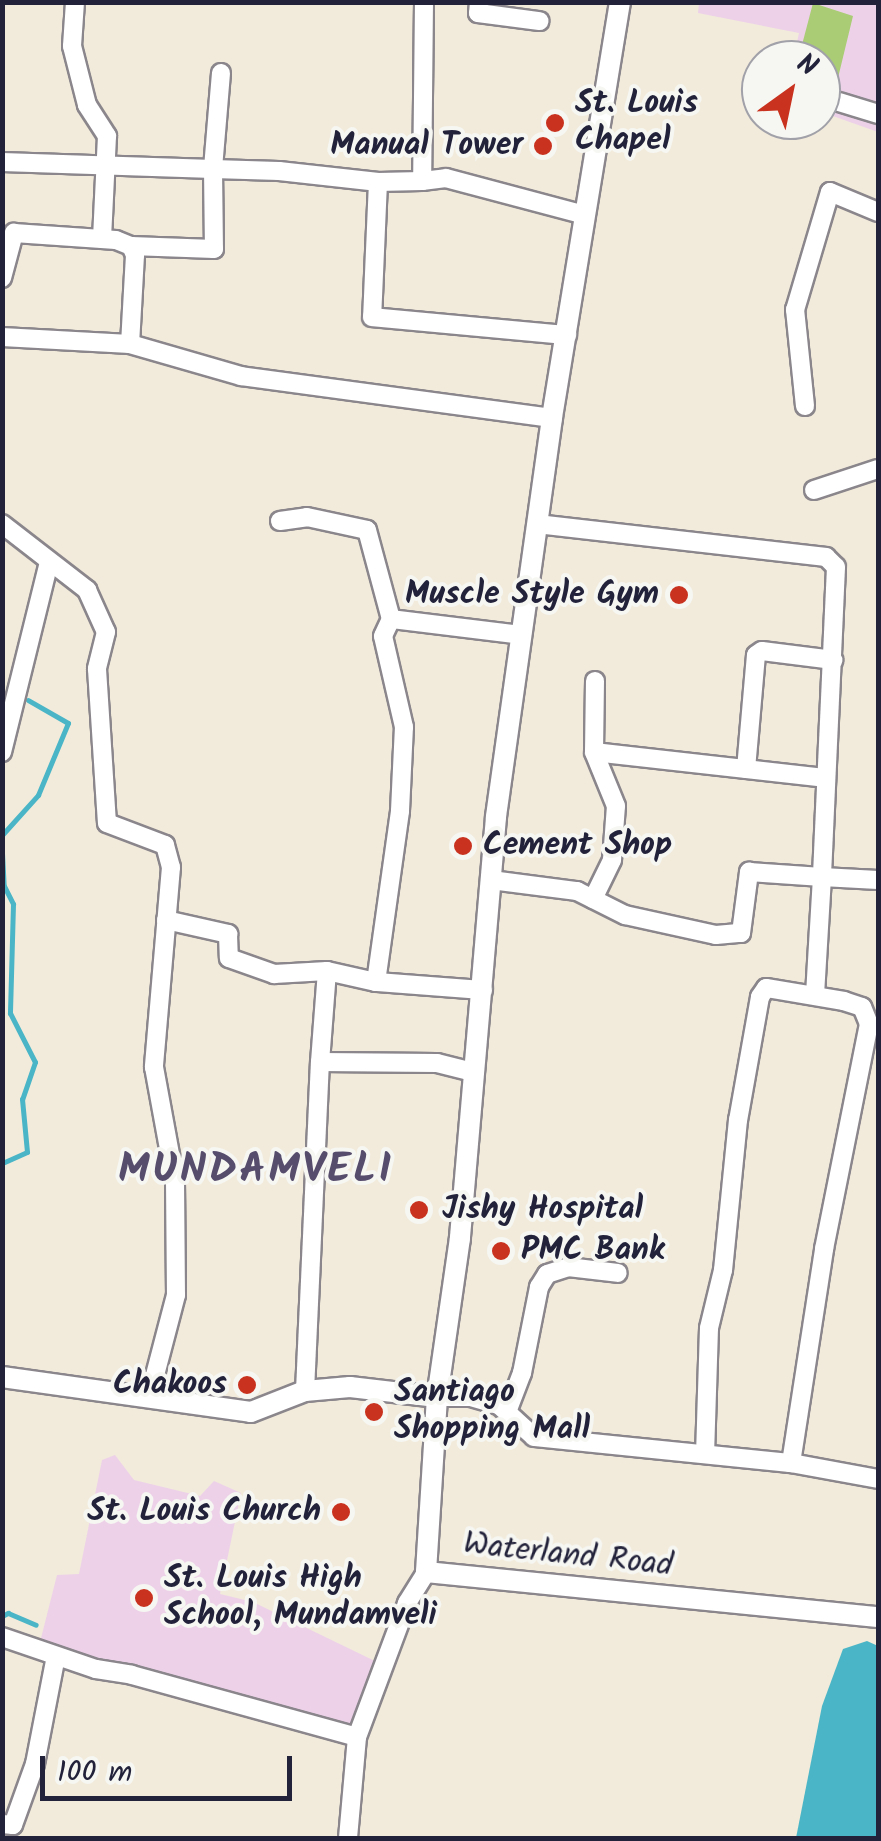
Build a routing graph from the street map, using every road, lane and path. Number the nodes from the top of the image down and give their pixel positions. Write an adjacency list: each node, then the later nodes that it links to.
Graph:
1 (75, 2): 10 (street)
2 (424, 2): 12 (street)
3 (480, 2): 5 (street)
4 (620, 2): 15 (main road, Waterland Road)
5 (539, 21)
6 (221, 73): 11 (street)
7 (841, 103): 8 (street)
8 (878, 114)
9 (2, 162): 10 (street)
10 (109, 167): 11 (street); 16 (street)
11 (214, 169): 13 (street); 17 (street)
12 (422, 181): 13 (street); 15 (street)
13 (378, 182): 19 (street)
14 (878, 212): 22 (street)
15 (585, 215): 19 (main road, Waterland Road)
16 (102, 239): 17 (street); 18 (street)
17 (131, 246): 21 (street)
18 (2, 278)
19 (567, 335): 23 (main road, Waterland Road)
20 (2, 336): 21 (street)
21 (130, 344): 23 (street)
22 (804, 406)
23 (552, 418): 28 (main road, Waterland Road)
24 (878, 469): 25 (street)
25 (814, 490)
26 (280, 521): 30 (street)
27 (2, 524): 29 (street)
28 (537, 524): 31 (main road, Waterland Road); 32 (street)
29 (49, 562): 34 (street); 42 (street)
30 (391, 619): 31 (street); 44 (street)
31 (522, 635): 39 (main road, Waterland Road)
32 (833, 660): 36 (street); 37 (street)
33 (595, 681): 35 (street)
34 (2, 752)
35 (594, 752): 36 (street); 41 (street)
36 (746, 769): 37 (street)
37 (825, 778): 38 (street)
38 (822, 876): 40 (street); 41 (street); 46 (street)
39 (491, 880): 41 (street); 45 (main road, Waterland Road)
40 (878, 880)
41 (593, 898)
42 (166, 920): 43 (street); 52 (street)
43 (327, 971): 44 (street); 47 (street)
44 (376, 982): 45 (street)
45 (483, 990): 48 (main road, Waterland Road)
46 (815, 996): 55 (street); 56 (street)
47 (320, 1062): 48 (street); 51 (street)
48 (474, 1072): 53 (main road, Waterland Road)
49 (618, 1273): 54 (street)
50 (2, 1377): 52 (main road)
51 (306, 1390): 52 (main road); 53 (main road)
52 (150, 1394)
53 (437, 1397): 54 (street); 58 (main road, Waterland Road)
54 (506, 1412): 55 (street)
55 (705, 1453): 56 (street)
56 (790, 1462): 57 (street)
57 (878, 1479)
58 (426, 1572): 59 (main road, Waterland Road); 62 (street)
59 (878, 1617)
60 (2, 1638): 61 (street)
61 (56, 1656): 62 (street); 63 (street)
62 (357, 1737): 64 (street)
63 (2, 1824)
64 (348, 1838)

